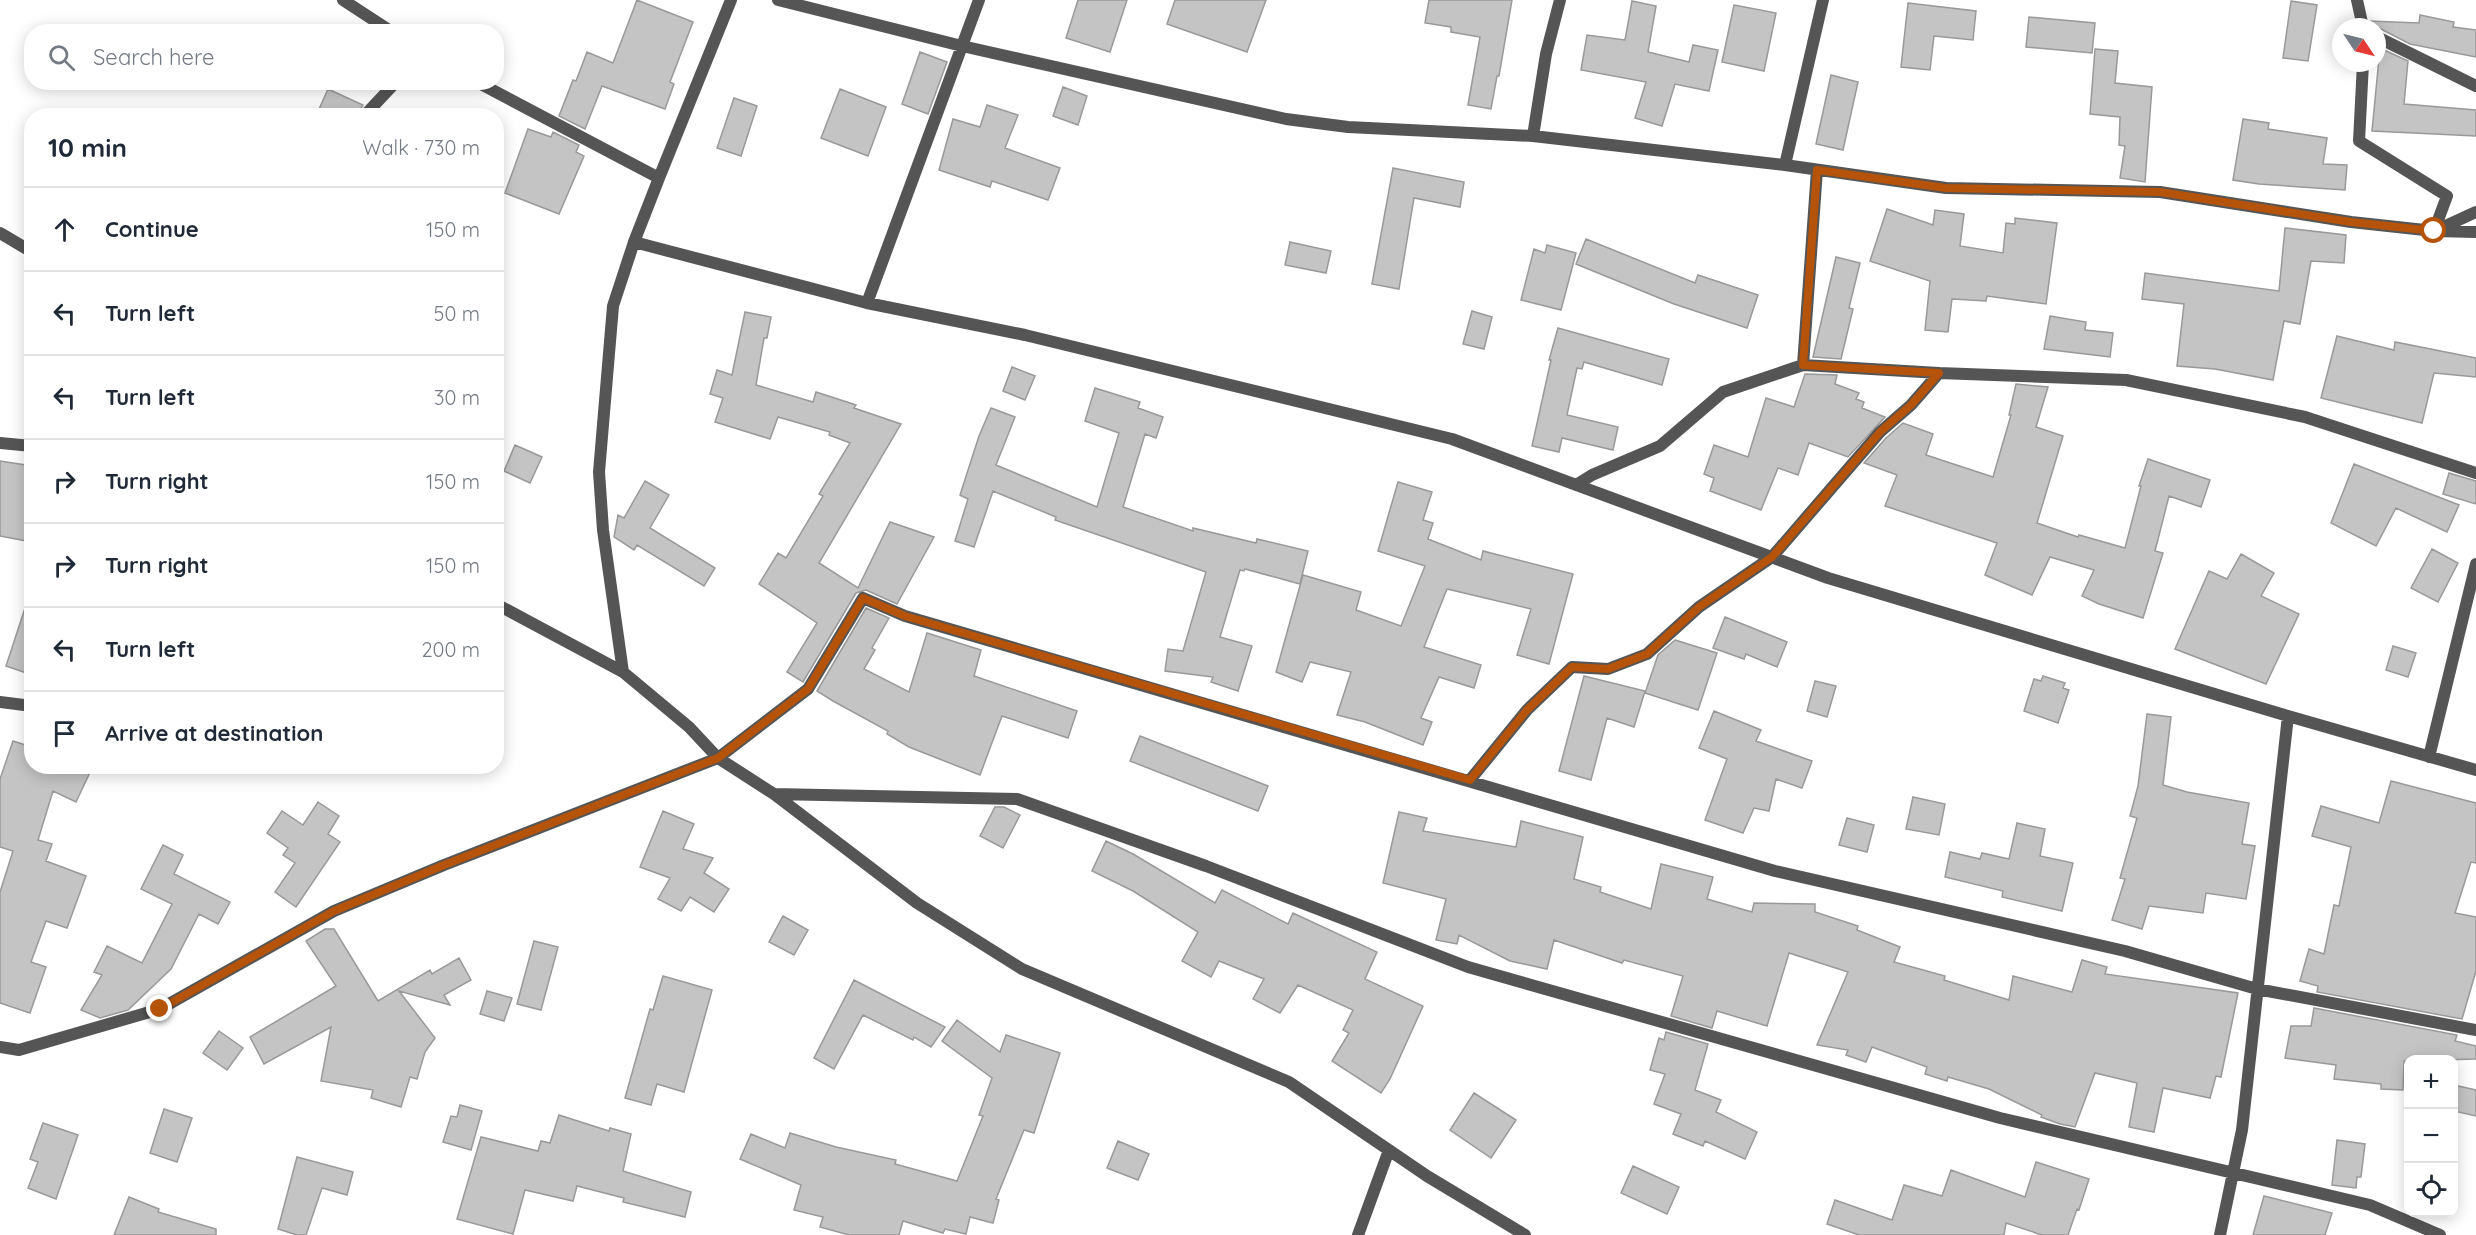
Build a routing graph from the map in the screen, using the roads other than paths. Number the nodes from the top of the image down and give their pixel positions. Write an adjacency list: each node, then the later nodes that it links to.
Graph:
1 (343, 0): 9 (street)
2 (731, 0): 20 (street)
3 (778, 0): 11 (street)
4 (979, 0): 11 (street)
5 (1560, 0): 17 (street)
6 (1823, 0): 18 (street)
7 (2357, 0): 8 (street)
8 (2361, 18)
9 (380, 24)
10 (2386, 41): 13 (street)
11 (962, 46): 17 (street); 27 (street)
12 (2362, 72): 22 (street)
13 (2476, 86)
14 (388, 90): 16 (street)
15 (492, 90): 20 (street)
16 (372, 108)
17 (1533, 136): 18 (street)
18 (1785, 165): 19 (street)
19 (1817, 170): 22 (street); 28 (street)
20 (659, 178): 25 (street)
21 (2476, 212): 22 (street)
22 (2434, 231): 23 (street)
23 (2476, 232)
24 (0, 233): 26 (street)
25 (634, 242): 27 (street); 37 (street)
26 (24, 247)
27 (867, 303): 33 (street)
28 (1803, 365): 29 (street); 33 (street)
29 (1939, 373): 32 (street); 34 (street)
30 (0, 443): 31 (street)
31 (24, 445)
32 (2476, 473)
33 (1576, 485): 34 (street)
34 (1772, 557): 40 (street); 44 (street)
35 (2476, 564): 41 (street)
36 (504, 608): 37 (street)
37 (623, 672): 42 (street)
38 (0, 702): 39 (street)
39 (24, 705)
40 (2288, 716): 41 (street); 46 (street)
41 (2429, 757): 43 (street)
42 (718, 758): 44 (street); 45 (street); 48 (street)
43 (2476, 770)
44 (1470, 780): 46 (street)
45 (774, 794): 49 (street); 50 (street)
46 (2258, 989): 47 (street); 50 (street)
47 (2476, 1030)
48 (0, 1047)
49 (1389, 1149): 51 (street); 52 (street)
50 (2233, 1174): 53 (street); 54 (street)
51 (1358, 1235)
52 (1525, 1235)
53 (2220, 1235)
54 (2440, 1235)

